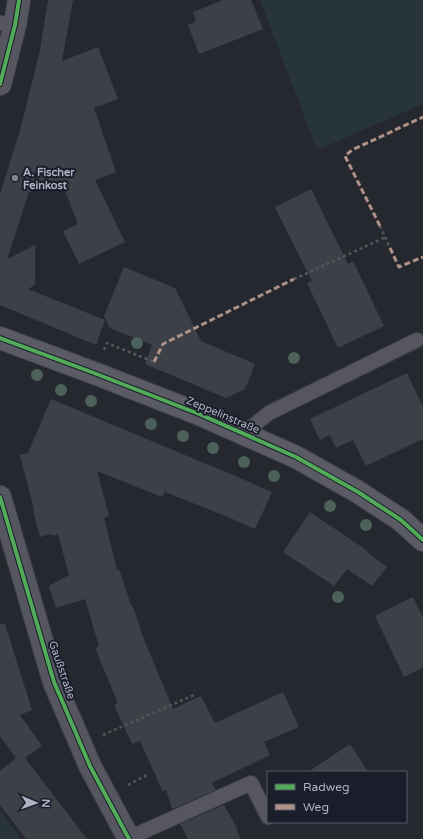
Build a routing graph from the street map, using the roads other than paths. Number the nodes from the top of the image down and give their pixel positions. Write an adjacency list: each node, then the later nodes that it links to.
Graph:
1 (19, 0): 2 (street)
2 (8, 24): 3 (street)
3 (0, 84)
4 (0, 338): 6 (street, Zeppelinstraße)
5 (418, 340): 6 (lane)
6 (244, 433): 8 (street, Zeppelinstraße)
7 (0, 497): 10 (street, Gaußstraße)
8 (423, 540)
9 (267, 815): 10 (lane)
10 (129, 838)

